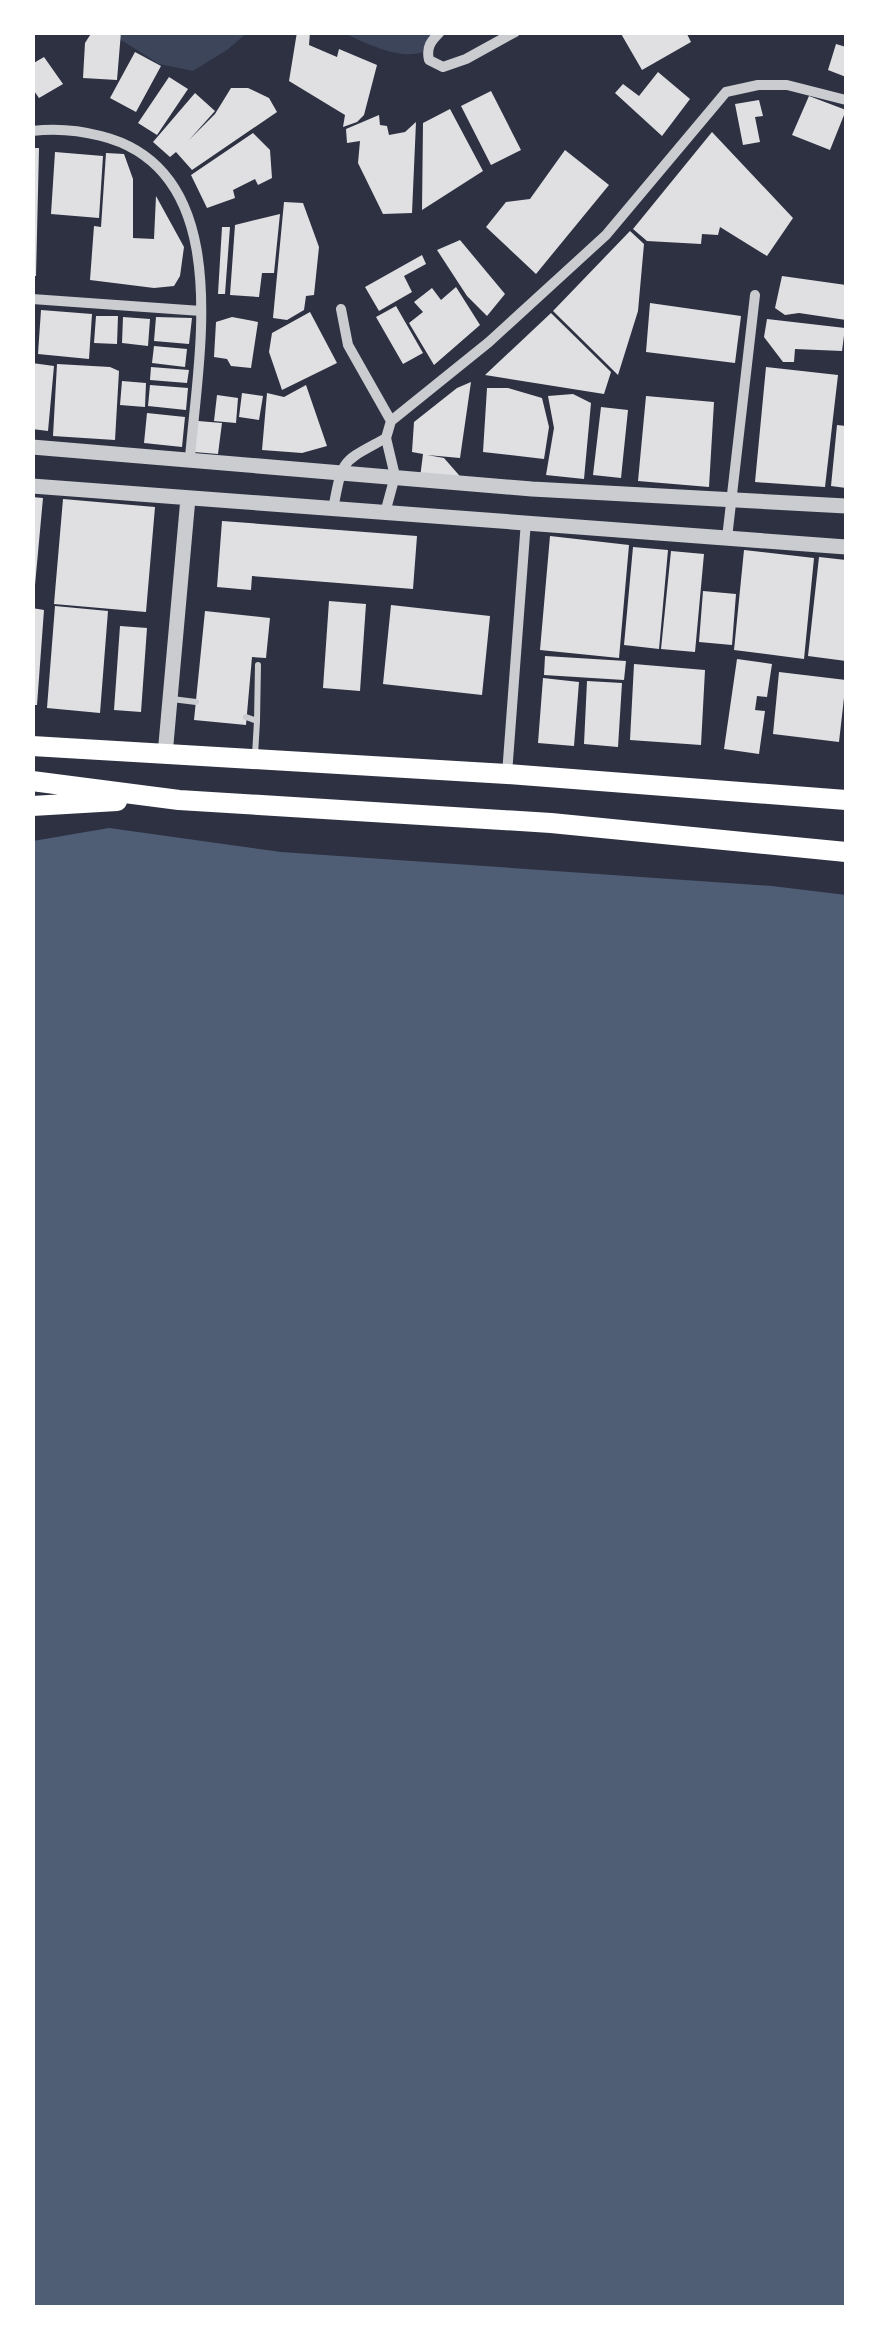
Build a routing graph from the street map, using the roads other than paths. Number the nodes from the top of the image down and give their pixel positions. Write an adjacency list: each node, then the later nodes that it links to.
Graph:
1 (440, 32): 2 (street)
2 (515, 32)
3 (846, 100): 9 (street)
4 (32, 131): 8 (street)
5 (755, 294): 17 (street)
6 (32, 299): 8 (street)
7 (341, 308): 9 (street)
8 (201, 311): 12 (street)
9 (392, 422): 10 (street)
10 (386, 438): 13 (street); 14 (street)
11 (32, 447): 12 (street)
12 (190, 458): 13 (street)
13 (340, 474): 14 (street); 19 (street)
14 (396, 476): 17 (street); 20 (street)
15 (32, 486): 16 (street)
16 (188, 498): 19 (street); 25 (street)
17 (730, 501): 18 (street); 22 (street)
18 (846, 506)
19 (333, 509): 20 (street)
20 (385, 513): 21 (street)
21 (526, 521): 22 (street); 32 (street)
22 (727, 538): 23 (street)
23 (846, 547)
24 (258, 665): 28 (lane)
25 (170, 699): 26 (lane); 30 (street)
26 (196, 702)
27 (246, 717): 28 (lane)
28 (256, 720): 31 (lane)
29 (32, 746): 30 (highway)
30 (166, 755): 31 (highway)
31 (255, 762): 32 (highway)
32 (507, 774): 35 (highway)
33 (32, 782): 34 (highway)
34 (179, 800): 36 (highway); 37 (highway)
35 (846, 800)
36 (32, 806)
37 (846, 852)

